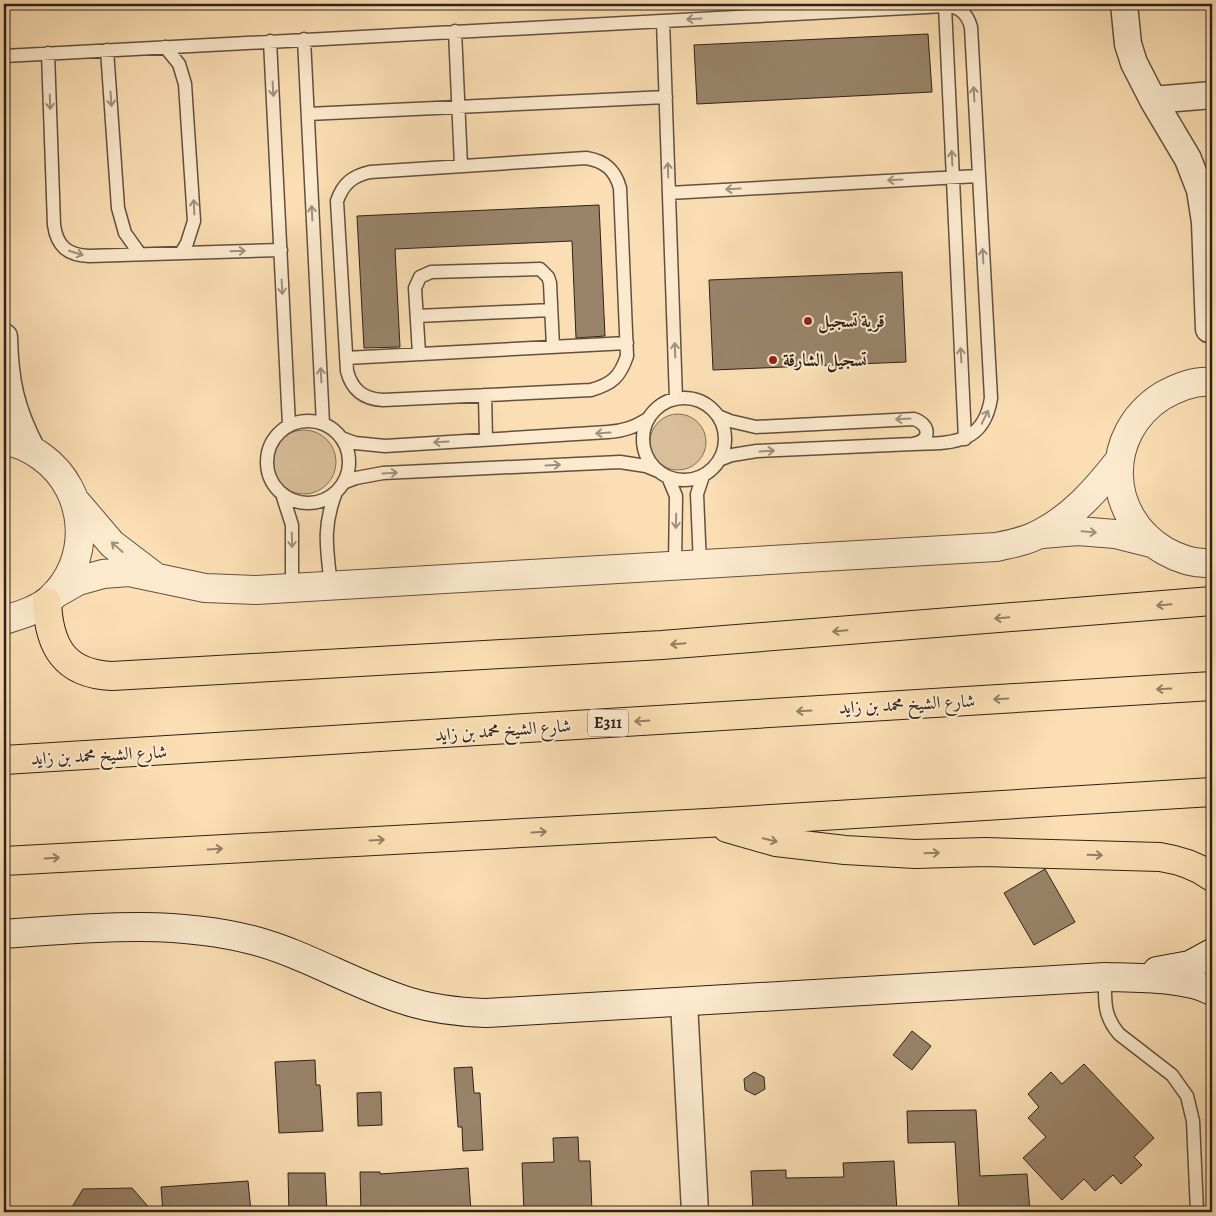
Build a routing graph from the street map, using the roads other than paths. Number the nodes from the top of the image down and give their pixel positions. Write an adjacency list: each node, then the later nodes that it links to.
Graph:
1 (1124, 4): 13 (street)
2 (945, 6): 3 (lane, one-way to 3); 17 (lane, one-way to 2); 18 (lane, one-way to 2)
3 (663, 21): 4 (lane); 12 (lane)
4 (455, 31): 5 (lane); 14 (lane)
5 (304, 39): 6 (lane); 15 (lane)
6 (270, 41): 7 (lane); 20 (lane, one-way to 20)
7 (165, 46): 8 (lane); 21 (lane, one-way to 7)
8 (108, 50): 9 (lane); 22 (lane, one-way to 22)
9 (48, 53): 10 (lane); 22 (lane, one-way to 22)
10 (4, 56)
11 (1212, 95): 13 (street)
12 (666, 98): 14 (lane); 19 (lane, one-way to 12)
13 (1153, 100): 25 (street)
14 (459, 107): 15 (lane); 16 (lane)
15 (308, 114): 36 (lane, one-way to 15)
16 (462, 166): 27 (lane); 30 (lane)
17 (978, 176): 18 (lane); 39 (lane, one-way to 17)
18 (952, 177): 19 (lane, one-way to 19); 39 (lane, one-way to 18)
19 (669, 193): 33 (lane, one-way to 19)
20 (281, 250): 21 (lane, one-way to 20); 37 (lane, one-way to 37)
21 (181, 253): 22 (lane)
22 (140, 254)
23 (551, 310): 24 (lane); 24 (lane); 28 (lane)
24 (417, 316): 29 (lane)
25 (1210, 329)
26 (4, 337): 43 (street)
27 (627, 343): 28 (lane); 32 (lane)
28 (553, 347): 29 (lane)
29 (419, 354): 30 (lane)
30 (346, 358): 32 (lane)
31 (1210, 380): 45 (street)
32 (485, 394): 40 (lane)
33 (676, 398): 34 (lane); 35 (lane)
34 (718, 416): 42 (lane, one-way to 34); 44 (lane)
35 (649, 418): 40 (lane, one-way to 40); 46 (lane)
36 (323, 424): 37 (lane); 38 (lane)
37 (289, 425): 49 (lane)
38 (341, 438): 40 (lane, one-way to 38); 48 (lane)
39 (965, 439): 42 (lane)
40 (486, 440)
41 (4, 441): 43 (street)
42 (912, 444): 44 (lane, one-way to 42)
43 (32, 450): 50 (street)
44 (719, 460): 47 (lane)
45 (1118, 462): 51 (street); 52 (street)
46 (663, 474): 47 (lane); 48 (lane, one-way to 46); 54 (lane, one-way to 54)
47 (703, 476): 54 (lane)
48 (339, 487): 49 (lane); 56 (lane)
49 (282, 494): 57 (lane, one-way to 57)
50 (77, 503): 55 (street, one-way to 50); 58 (street)
51 (1041, 534): 52 (street, one-way to 52); 54 (street)
52 (1151, 543): 53 (street)
53 (1212, 563)
54 (687, 565): 56 (street)
55 (155, 577): 57 (street); 58 (street)
56 (331, 586): 57 (street)
57 (292, 588)
58 (51, 598): 59 (highway, one-way to 58); 60 (street)
59 (1212, 600)
60 (4, 620)
61 (1212, 686): 62 (highway, شارع الشيخ محمد بن زايد / E311, one-way to 62)
62 (4, 760)
63 (1212, 792): 64 (highway)
64 (706, 823): 65 (highway, one-way to 64); 66 (highway, one-way to 66)
65 (4, 861)
66 (1212, 877)
67 (4, 934): 71 (street)
68 (1212, 953): 69 (street)
69 (1110, 977): 70 (street); 71 (street); 73 (lane)
70 (1212, 991)
71 (684, 1002): 72 (street)
72 (696, 1212)
73 (1197, 1212)

